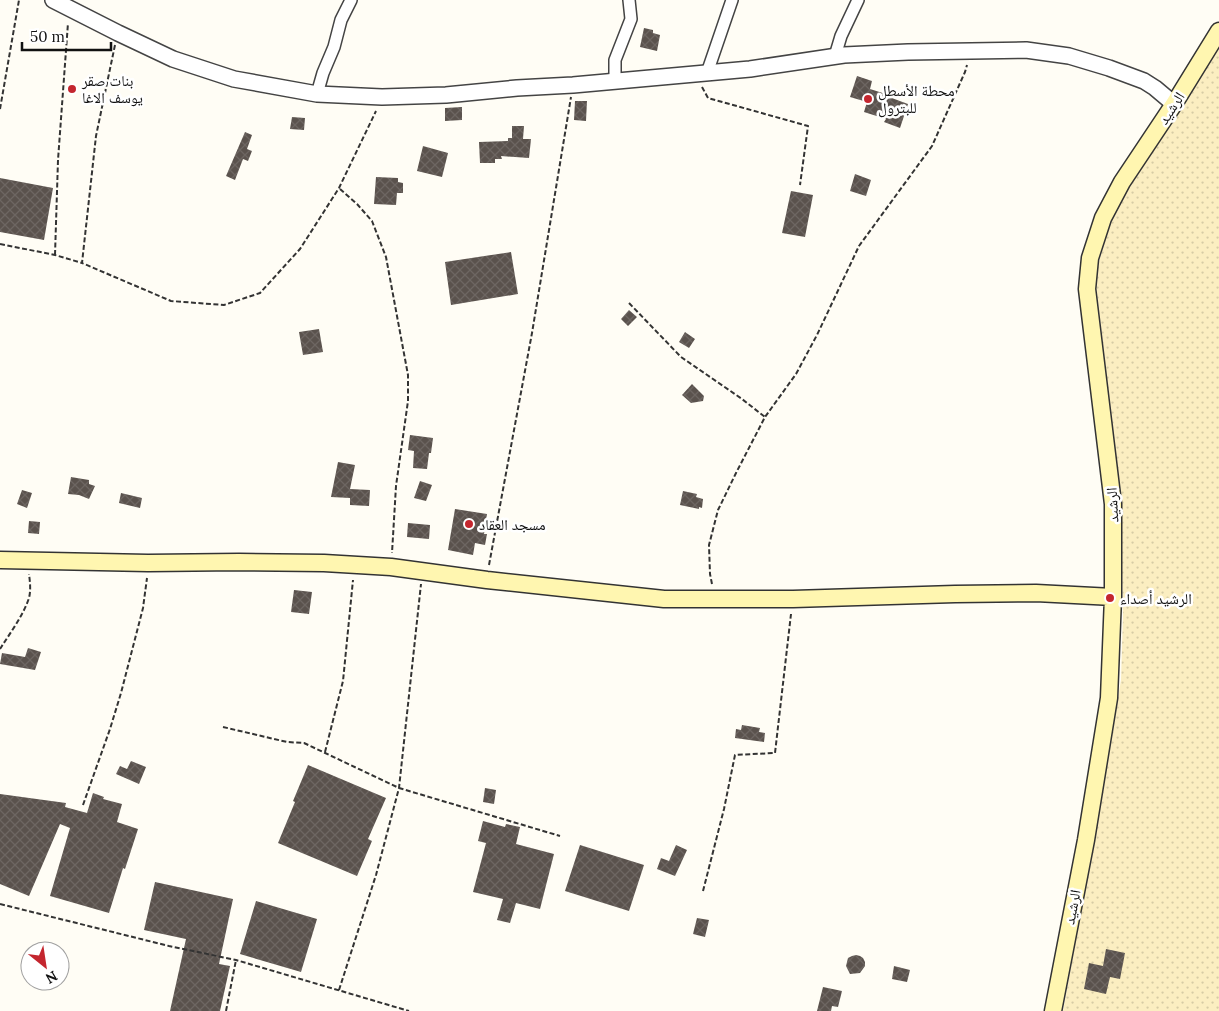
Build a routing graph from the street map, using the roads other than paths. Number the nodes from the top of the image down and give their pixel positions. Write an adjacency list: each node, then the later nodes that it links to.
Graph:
1 (53, 0): 10 (street)
2 (350, 0): 10 (street)
3 (629, 0): 9 (street)
4 (732, 0): 8 (street)
5 (858, 0): 7 (street)
6 (1219, 31): 11 (main road, الرشيد)
7 (835, 56): 8 (street); 11 (street)
8 (700, 74): 9 (street)
9 (616, 81): 10 (street)
10 (317, 94)
11 (1174, 104): 13 (main road, الرشيد)
12 (0, 560): 13 (main road)
13 (1113, 597): 14 (main road, الرشيد)
14 (1053, 1011)

